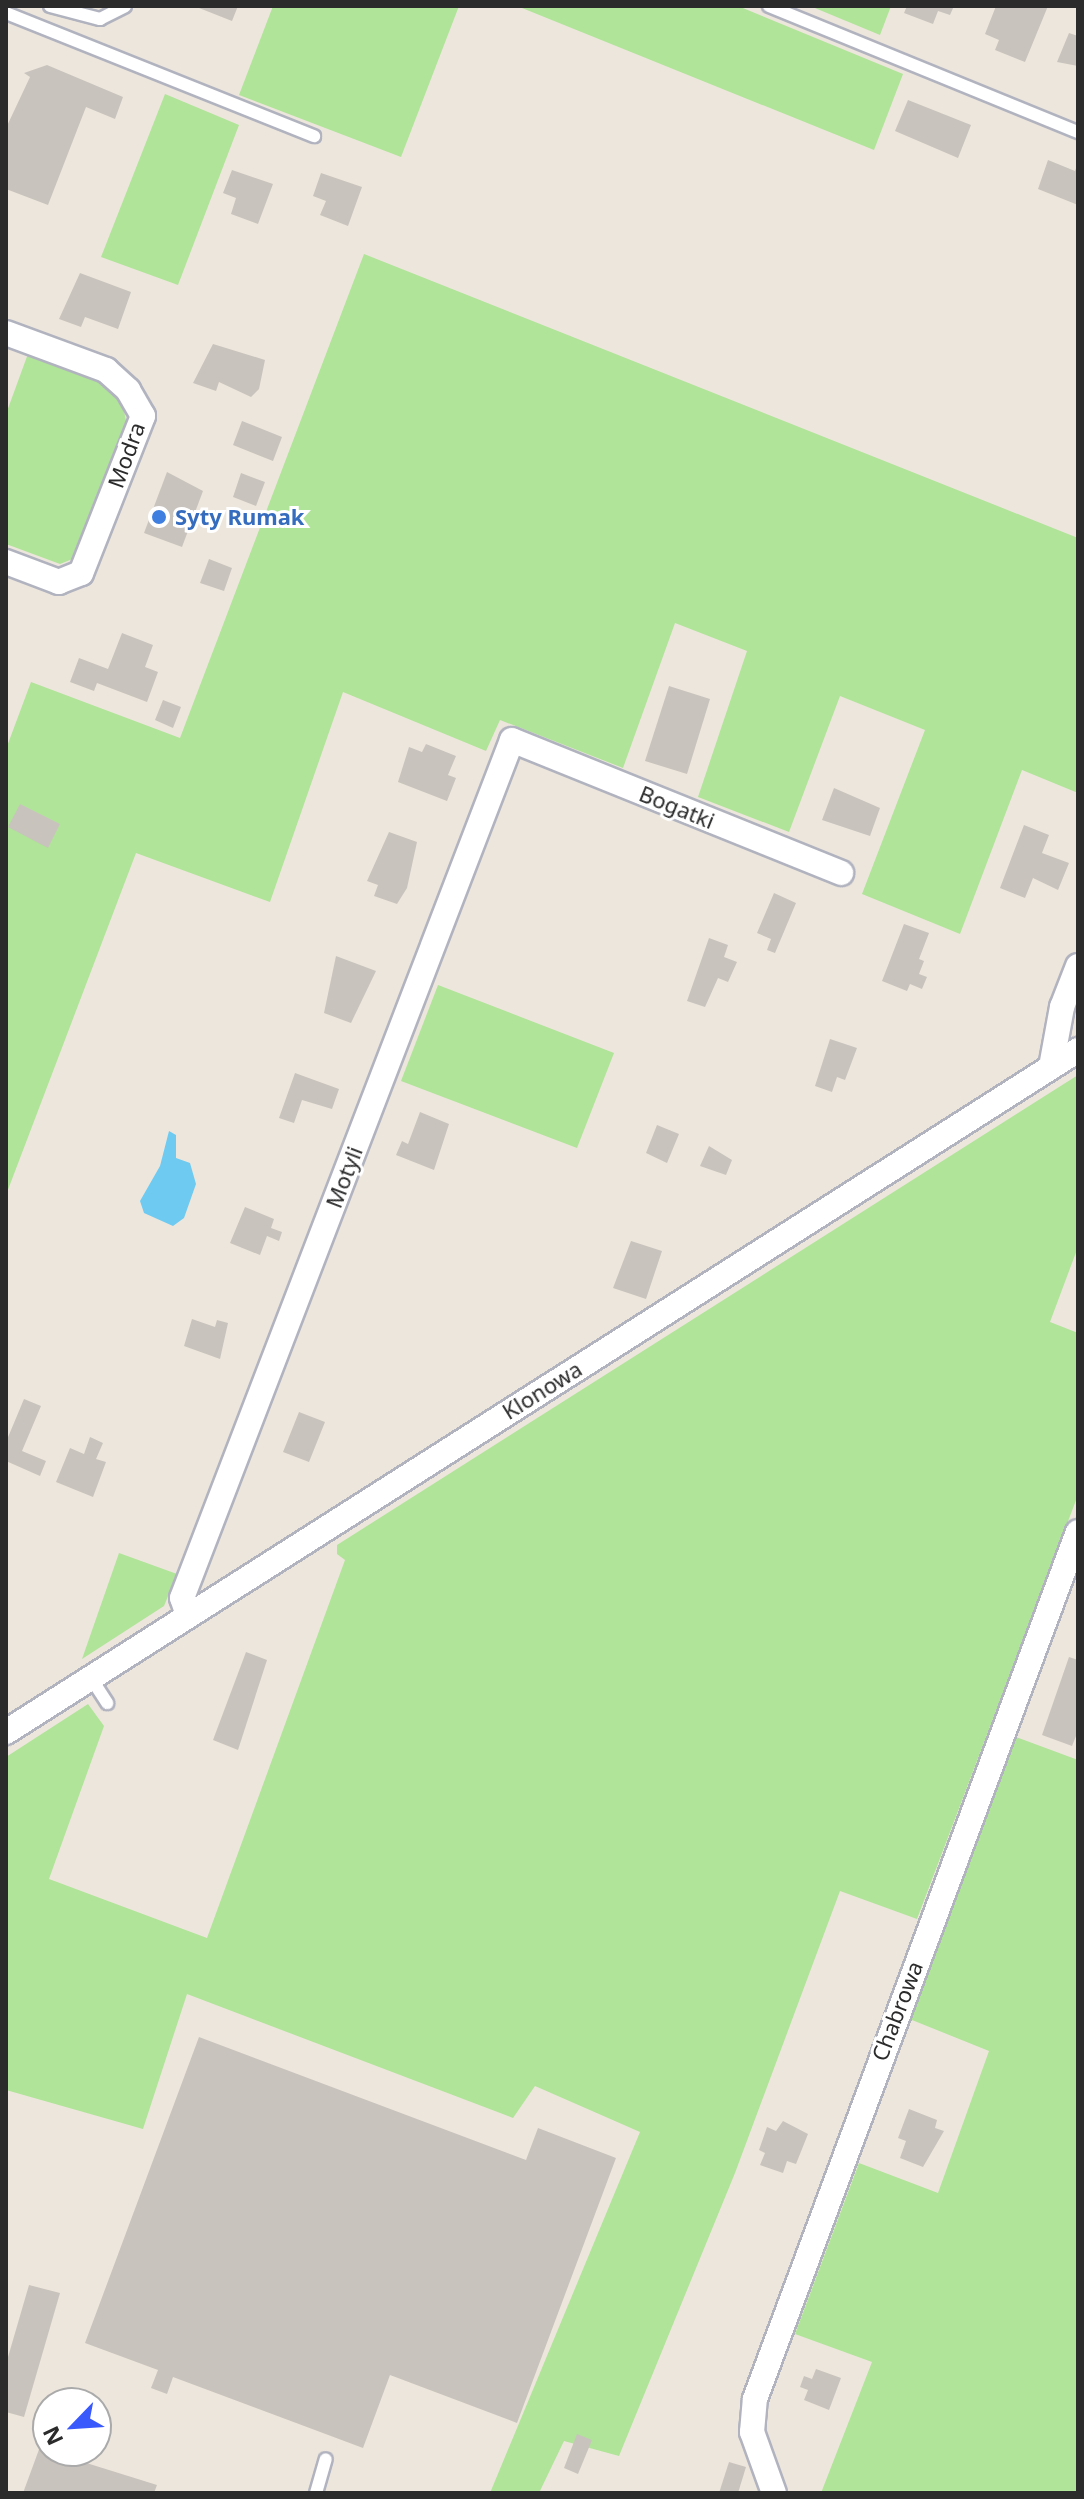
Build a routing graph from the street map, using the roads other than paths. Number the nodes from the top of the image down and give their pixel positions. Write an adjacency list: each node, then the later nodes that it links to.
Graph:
1 (50, 6): 2 (lane)
2 (125, 6)
3 (769, 6): 5 (lane)
4 (6, 13): 6 (lane)
5 (1078, 132)
6 (314, 136)
7 (6, 333): 8 (street, Modra)
8 (6, 562)
9 (512, 740): 10 (street, Bogatki); 15 (street, Motyli)
10 (841, 873)
11 (1078, 966): 13 (street)
12 (1078, 1050): 13 (street, Klonowa)
13 (1051, 1067): 15 (street, Klonowa)
14 (1078, 1532): 21 (street, Chabrowa)
15 (188, 1615): 16 (street, Klonowa)
16 (91, 1678): 17 (lane); 18 (street, Klonowa)
17 (107, 1703)
18 (6, 1732)
19 (326, 2459): 20 (lane)
20 (316, 2493)
21 (774, 2493)

